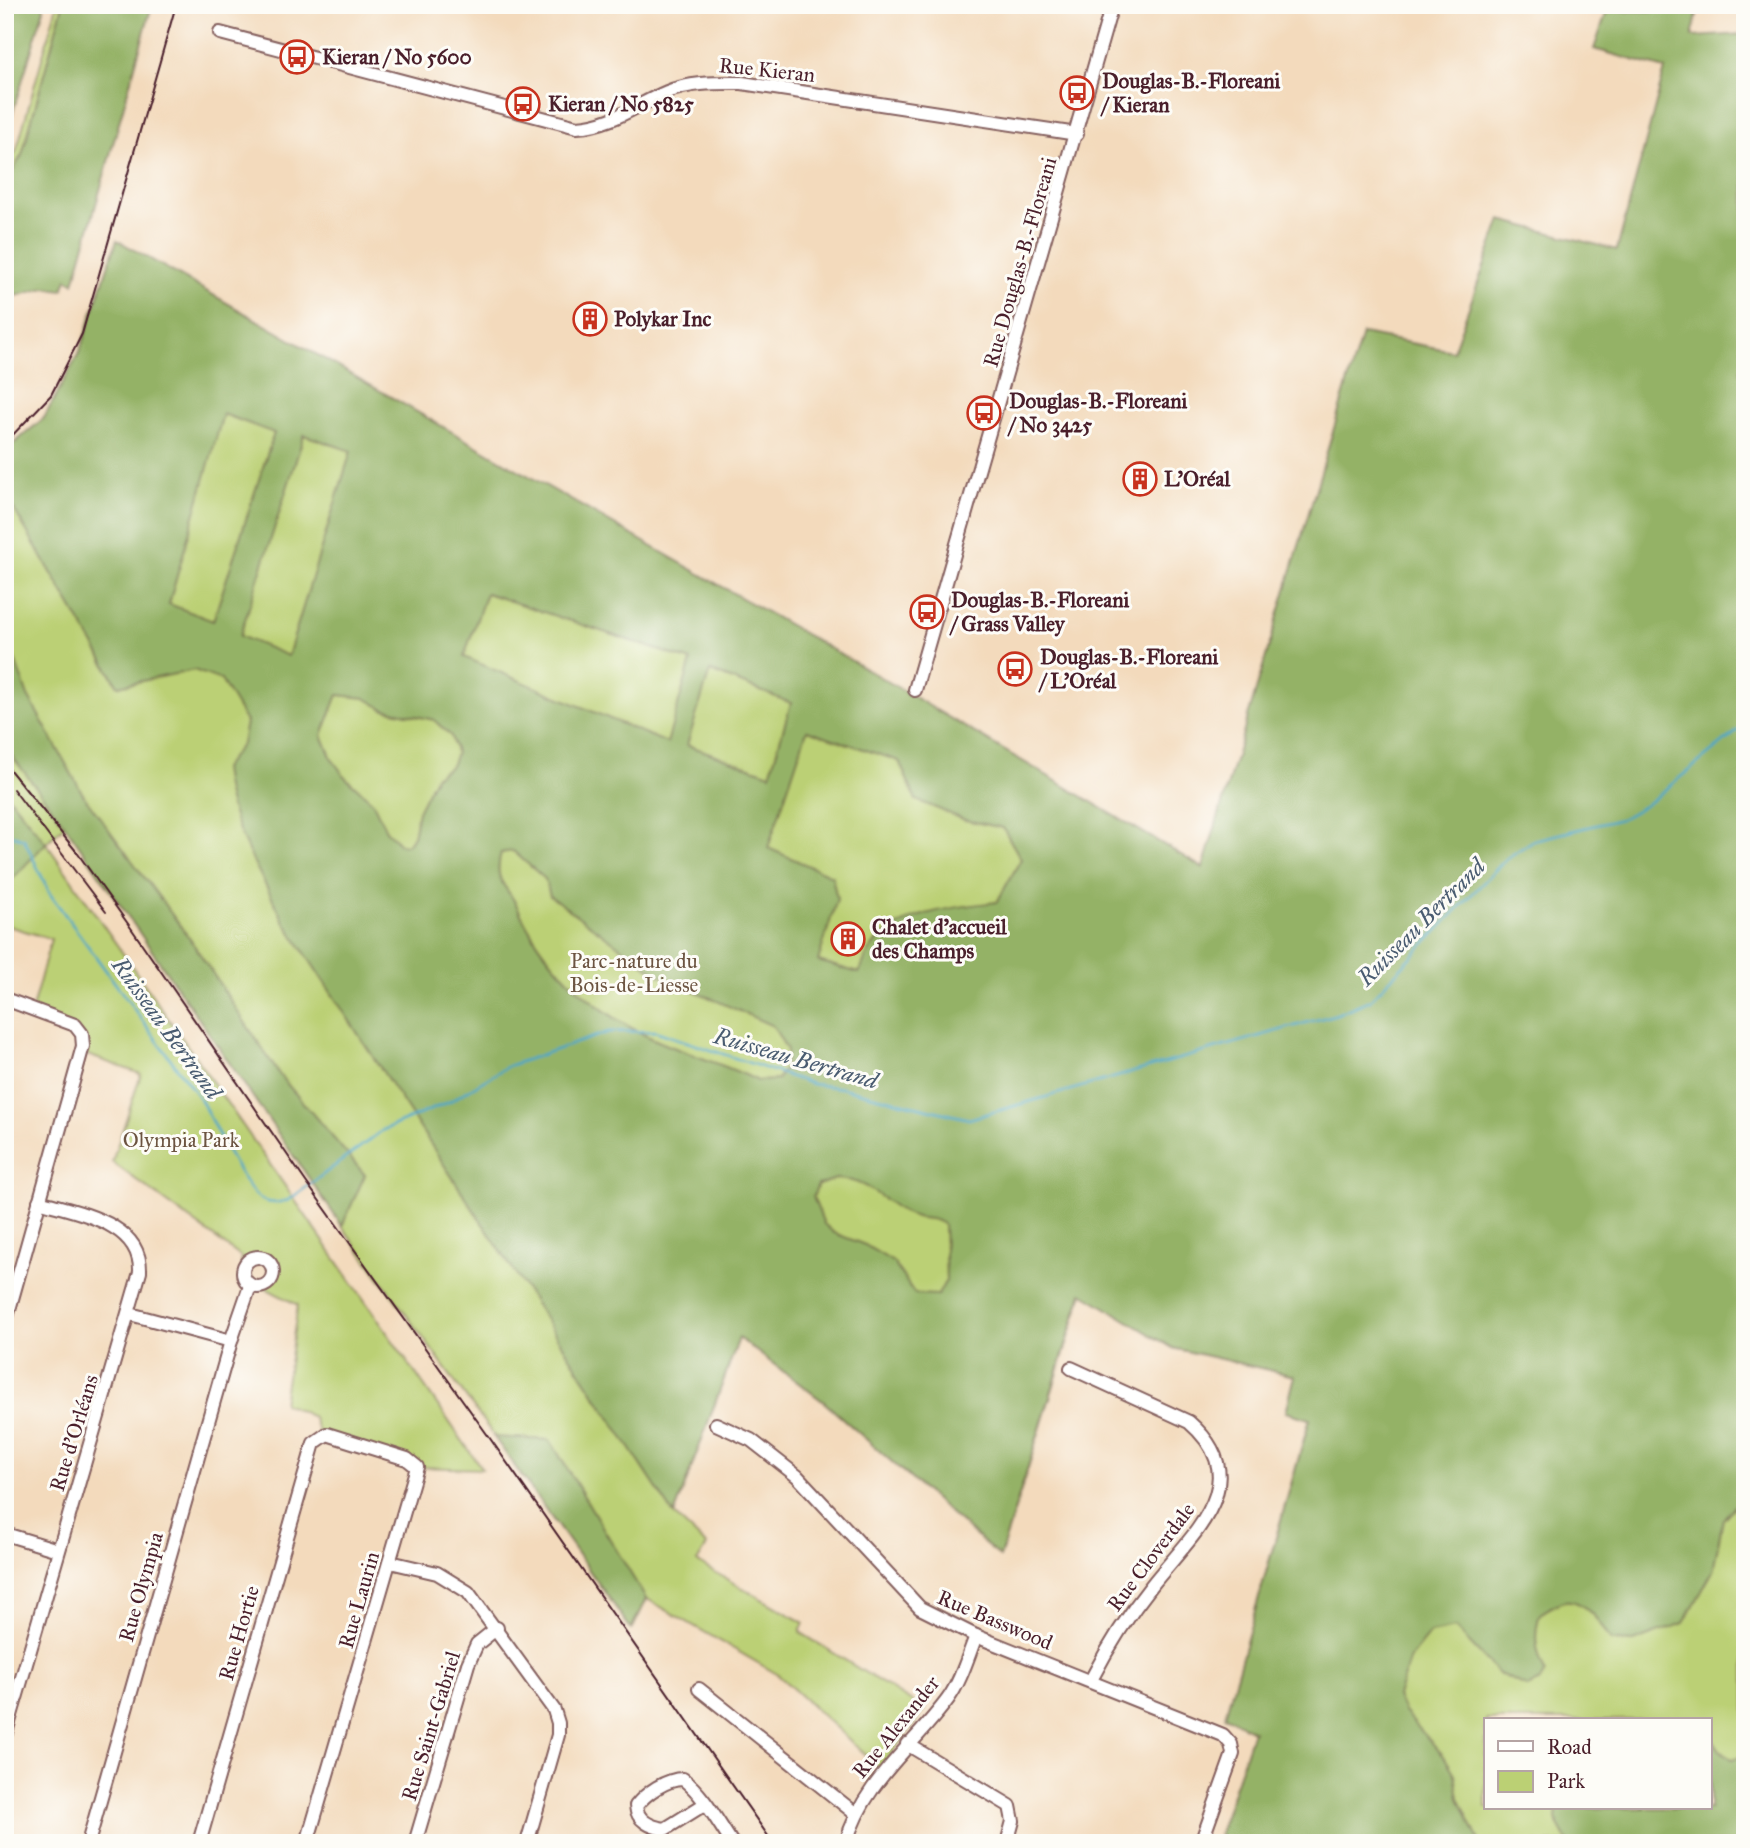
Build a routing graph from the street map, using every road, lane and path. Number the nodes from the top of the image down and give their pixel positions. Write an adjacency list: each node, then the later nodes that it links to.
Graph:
1 (1112, 5): 3 (street, Rue Douglas-B.-Floreani)
2 (220, 33): 3 (street, Rue Kieran)
3 (1077, 134): 4 (street, Rue Douglas-B.-Floreani)
4 (915, 690)
5 (5, 999): 6 (street)
6 (39, 1201): 8 (street, Rue d'Orléans); 9 (street)
7 (250, 1286): 10 (street, Rue Olympia)
8 (130, 1314): 10 (street); 15 (street, Rue d'Orléans)
9 (5, 1324)
10 (231, 1341): 25 (street, Rue Olympia)
11 (1071, 1368): 19 (street, Rue Cloverdale)
12 (716, 1424): 18 (street, Rue Basswood)
13 (320, 1437): 16 (street, Rue Laurin); 26 (street, Rue Hortie)
14 (5, 1534): 15 (street)
15 (58, 1550): 21 (street, Rue d'Orléans)
16 (390, 1562): 17 (street); 27 (street, Rue Laurin)
17 (497, 1628): 28 (street, Rue Saint-Gabriel); 29 (street)
18 (976, 1636): 19 (street, Rue Basswood); 22 (street, Rue Alexander)
19 (1090, 1681): 33 (street, Rue Basswood)
20 (699, 1689): 24 (street)
21 (5, 1736)
22 (907, 1744): 24 (street, Rue Alexander); 32 (street)
23 (705, 1804): 23 (street); 30 (street)
24 (856, 1814): 31 (street, Rue Alexander)
25 (88, 1843)
26 (199, 1843)
27 (307, 1843)
28 (415, 1843)
29 (527, 1843)
30 (733, 1843)
31 (846, 1843)
32 (1007, 1843)
33 (1201, 1843)

